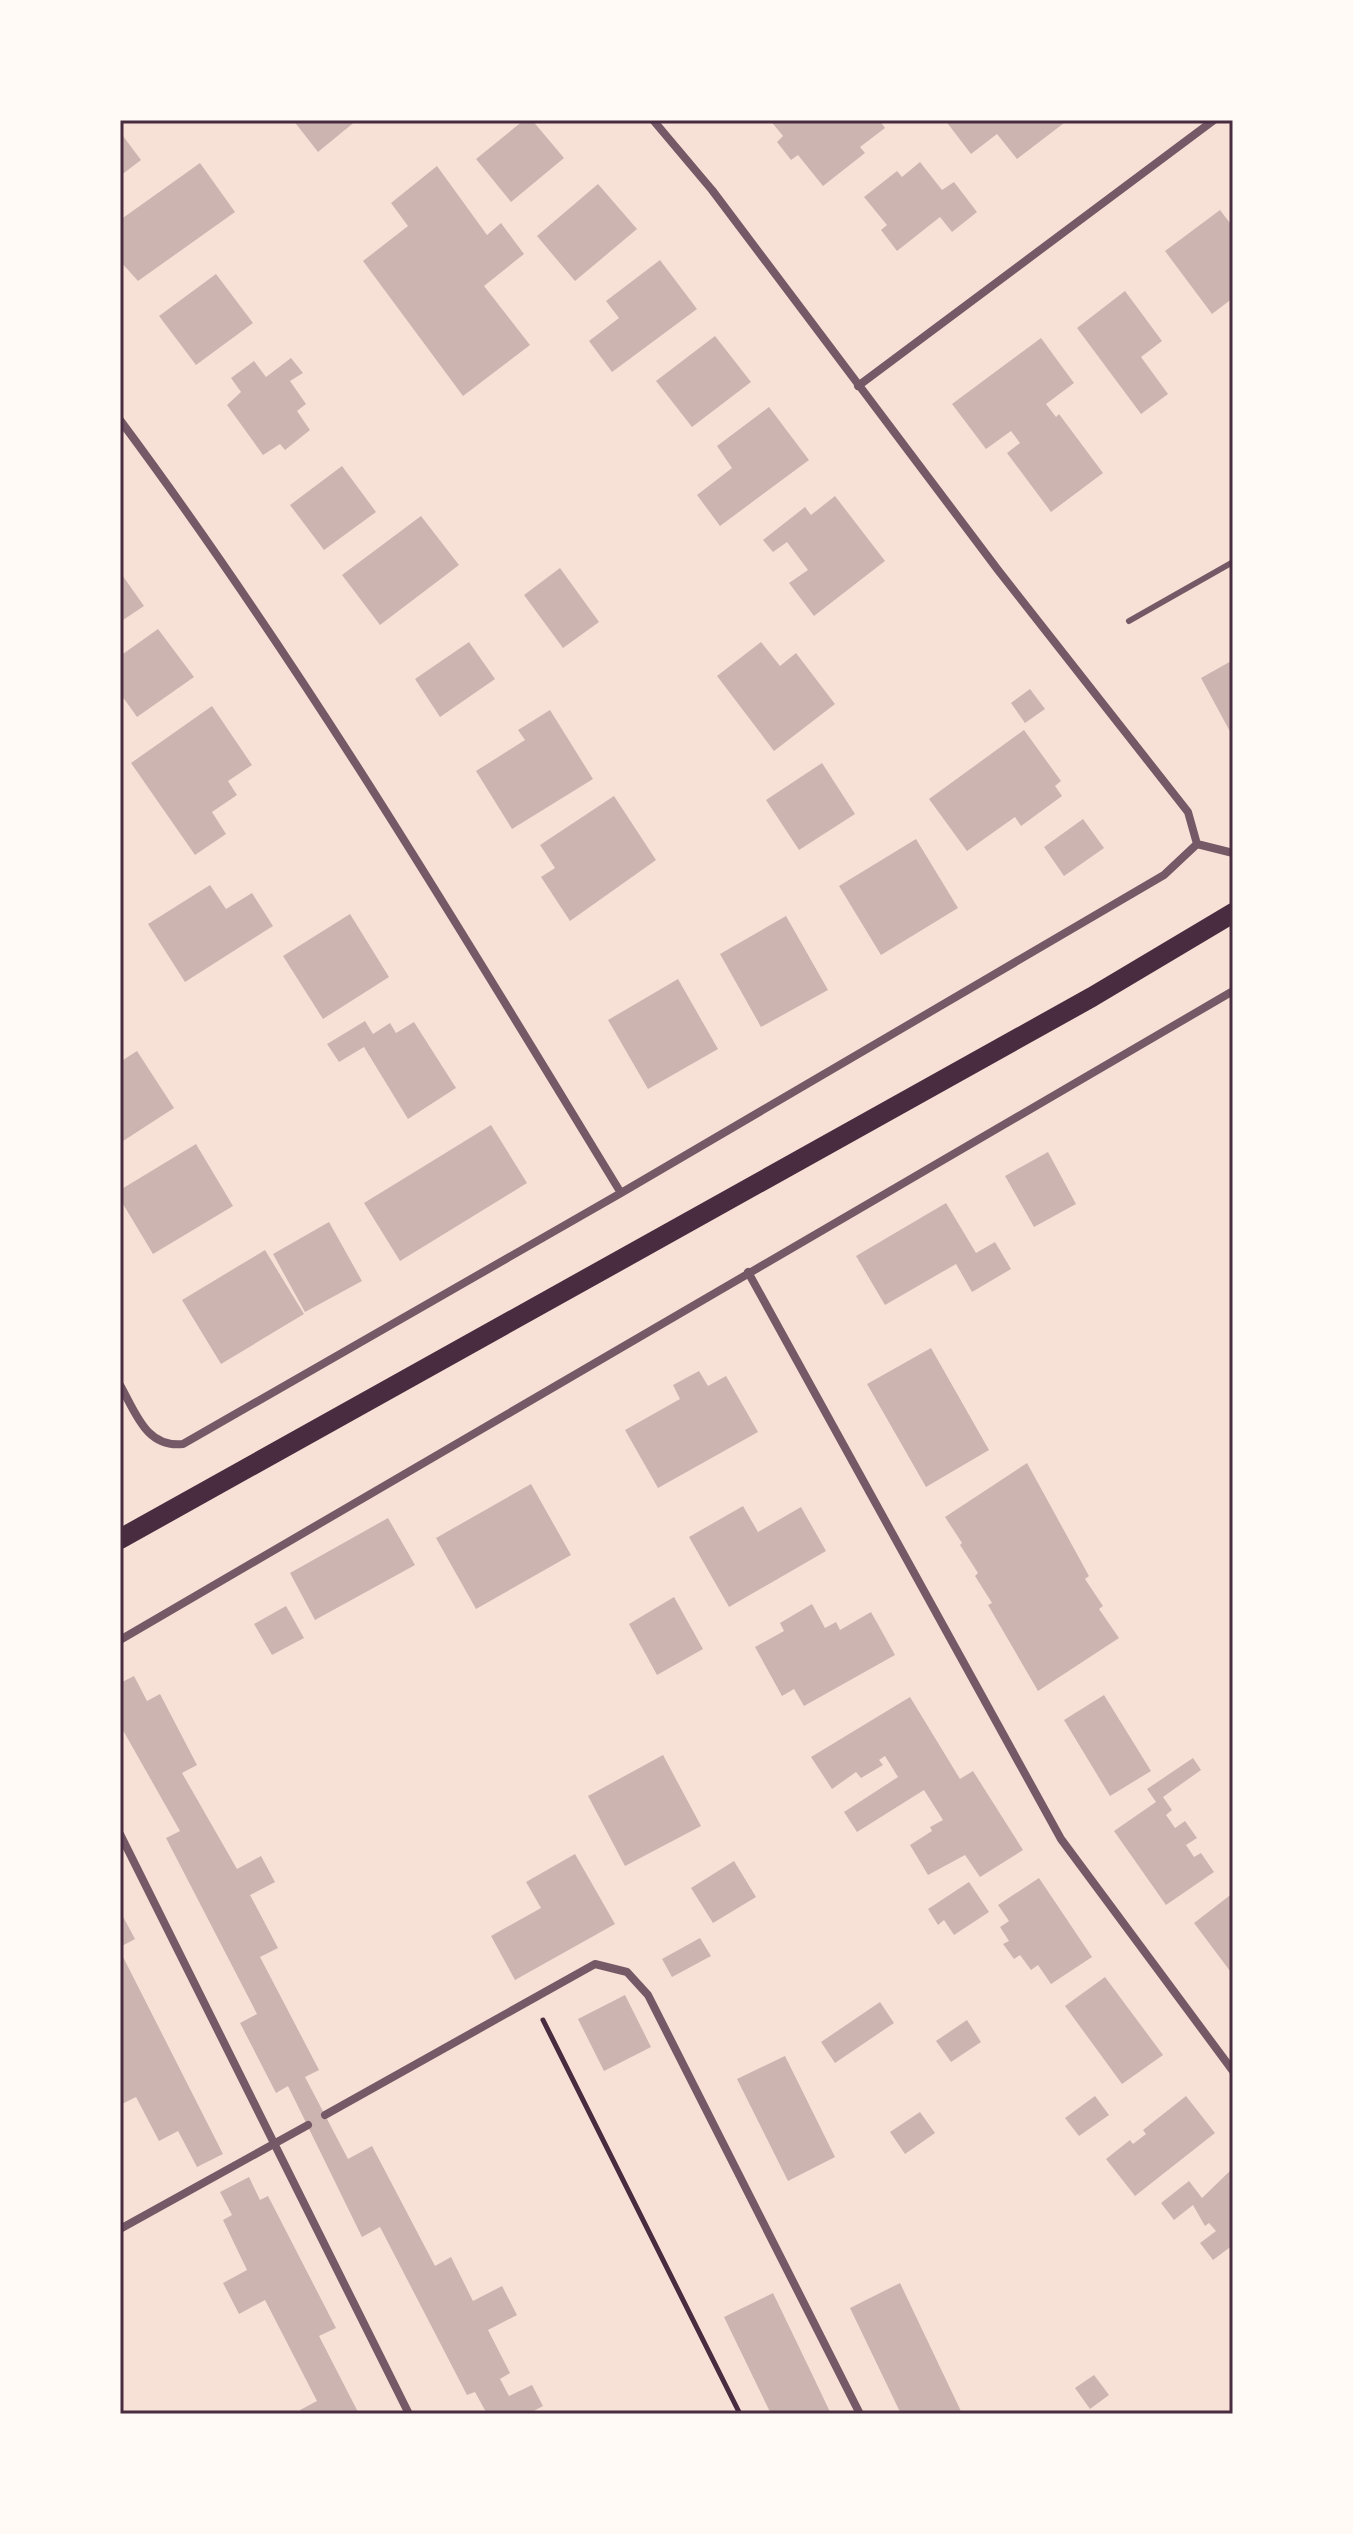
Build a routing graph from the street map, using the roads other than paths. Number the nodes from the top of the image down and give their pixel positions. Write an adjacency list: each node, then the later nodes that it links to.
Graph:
1 (653, 120): 3 (street)
2 (1214, 120): 3 (street)
3 (858, 386): 7 (street)
4 (120, 420): 11 (street)
5 (1233, 562): 6 (lane)
6 (1129, 621)
7 (1197, 844): 8 (street); 11 (street)
8 (1233, 853)
9 (1233, 913): 14 (main road)
10 (1233, 991): 12 (street)
11 (621, 1193): 13 (street)
12 (748, 1272): 15 (street); 17 (street)
13 (120, 1385)
14 (120, 1539)
15 (120, 1640)
16 (120, 1834): 20 (street)
17 (1233, 2071)
18 (325, 2115): 23 (street)
19 (308, 2125): 20 (street)
20 (274, 2144): 21 (street); 22 (street)
21 (120, 2229)
22 (409, 2414)
23 (860, 2414)

